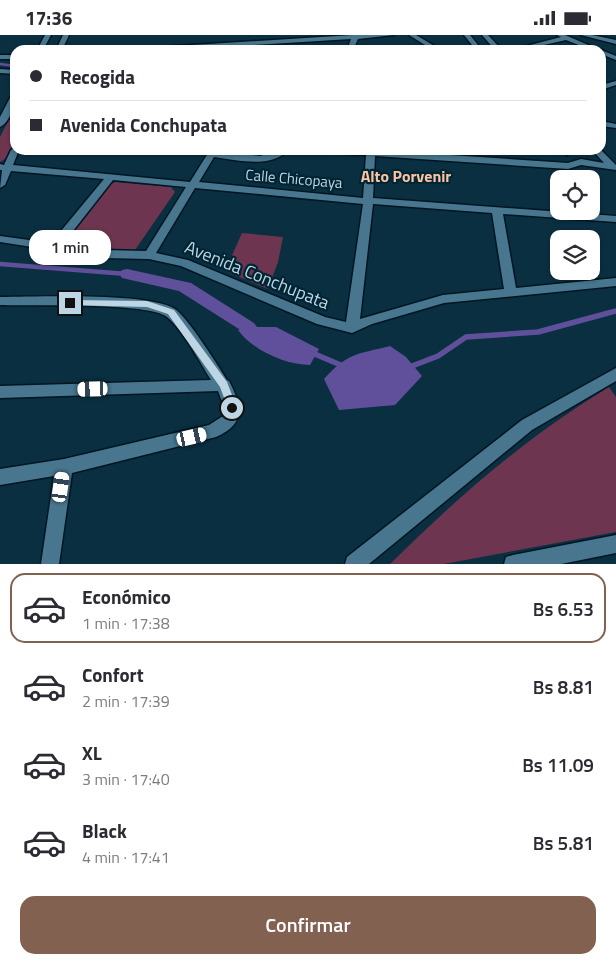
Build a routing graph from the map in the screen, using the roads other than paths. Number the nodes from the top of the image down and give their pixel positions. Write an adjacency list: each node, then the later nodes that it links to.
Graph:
1 (391, 35): 7 (street)
2 (412, 35): 12 (street)
3 (467, 35): 13 (street)
4 (485, 35): 14 (street)
5 (559, 35): 9 (street)
6 (584, 35): 10 (street)
7 (356, 36): 8 (street)
8 (312, 37): 11 (street)
9 (566, 38): 15 (street); 16 (street)
10 (616, 42)
11 (216, 45)
12 (429, 45)
13 (475, 45)
14 (494, 45)
15 (536, 45)
16 (584, 45)
17 (10, 106): 18 (street)
18 (0, 125)
19 (12, 155): 26 (street)
20 (210, 155): 30 (street)
21 (236, 155): 22 (street)
22 (279, 155)
23 (371, 155): 31 (street)
24 (457, 155): 27 (street)
25 (601, 155): 27 (street)
26 (4, 168): 28 (street, Calle Chicopaya); 29 (street)
27 (615, 169)
28 (110, 178): 30 (street, Calle Chicopaya); 35 (street)
29 (0, 185)
30 (192, 185): 31 (street, Calle Chicopaya); 36 (street)
31 (368, 201): 32 (street, Calle Chicopaya); 40 (street)
32 (497, 212): 33 (street, Calle Chicopaya); 38 (street)
33 (616, 219)
34 (0, 239): 35 (street, Avenida Conchupata)
35 (54, 245): 36 (street, Avenida Conchupata)
36 (149, 255): 40 (street, Avenida Conchupata)
37 (616, 282): 38 (street)
38 (510, 292): 40 (street)
39 (0, 301): 42 (street)
40 (352, 328)
41 (615, 377): 48 (street)
42 (224, 385): 43 (street); 44 (street)
43 (0, 392)
44 (64, 467): 45 (street); 47 (street)
45 (0, 477)
46 (616, 544): 49 (street)
47 (50, 564)
48 (354, 564)
49 (513, 564)

